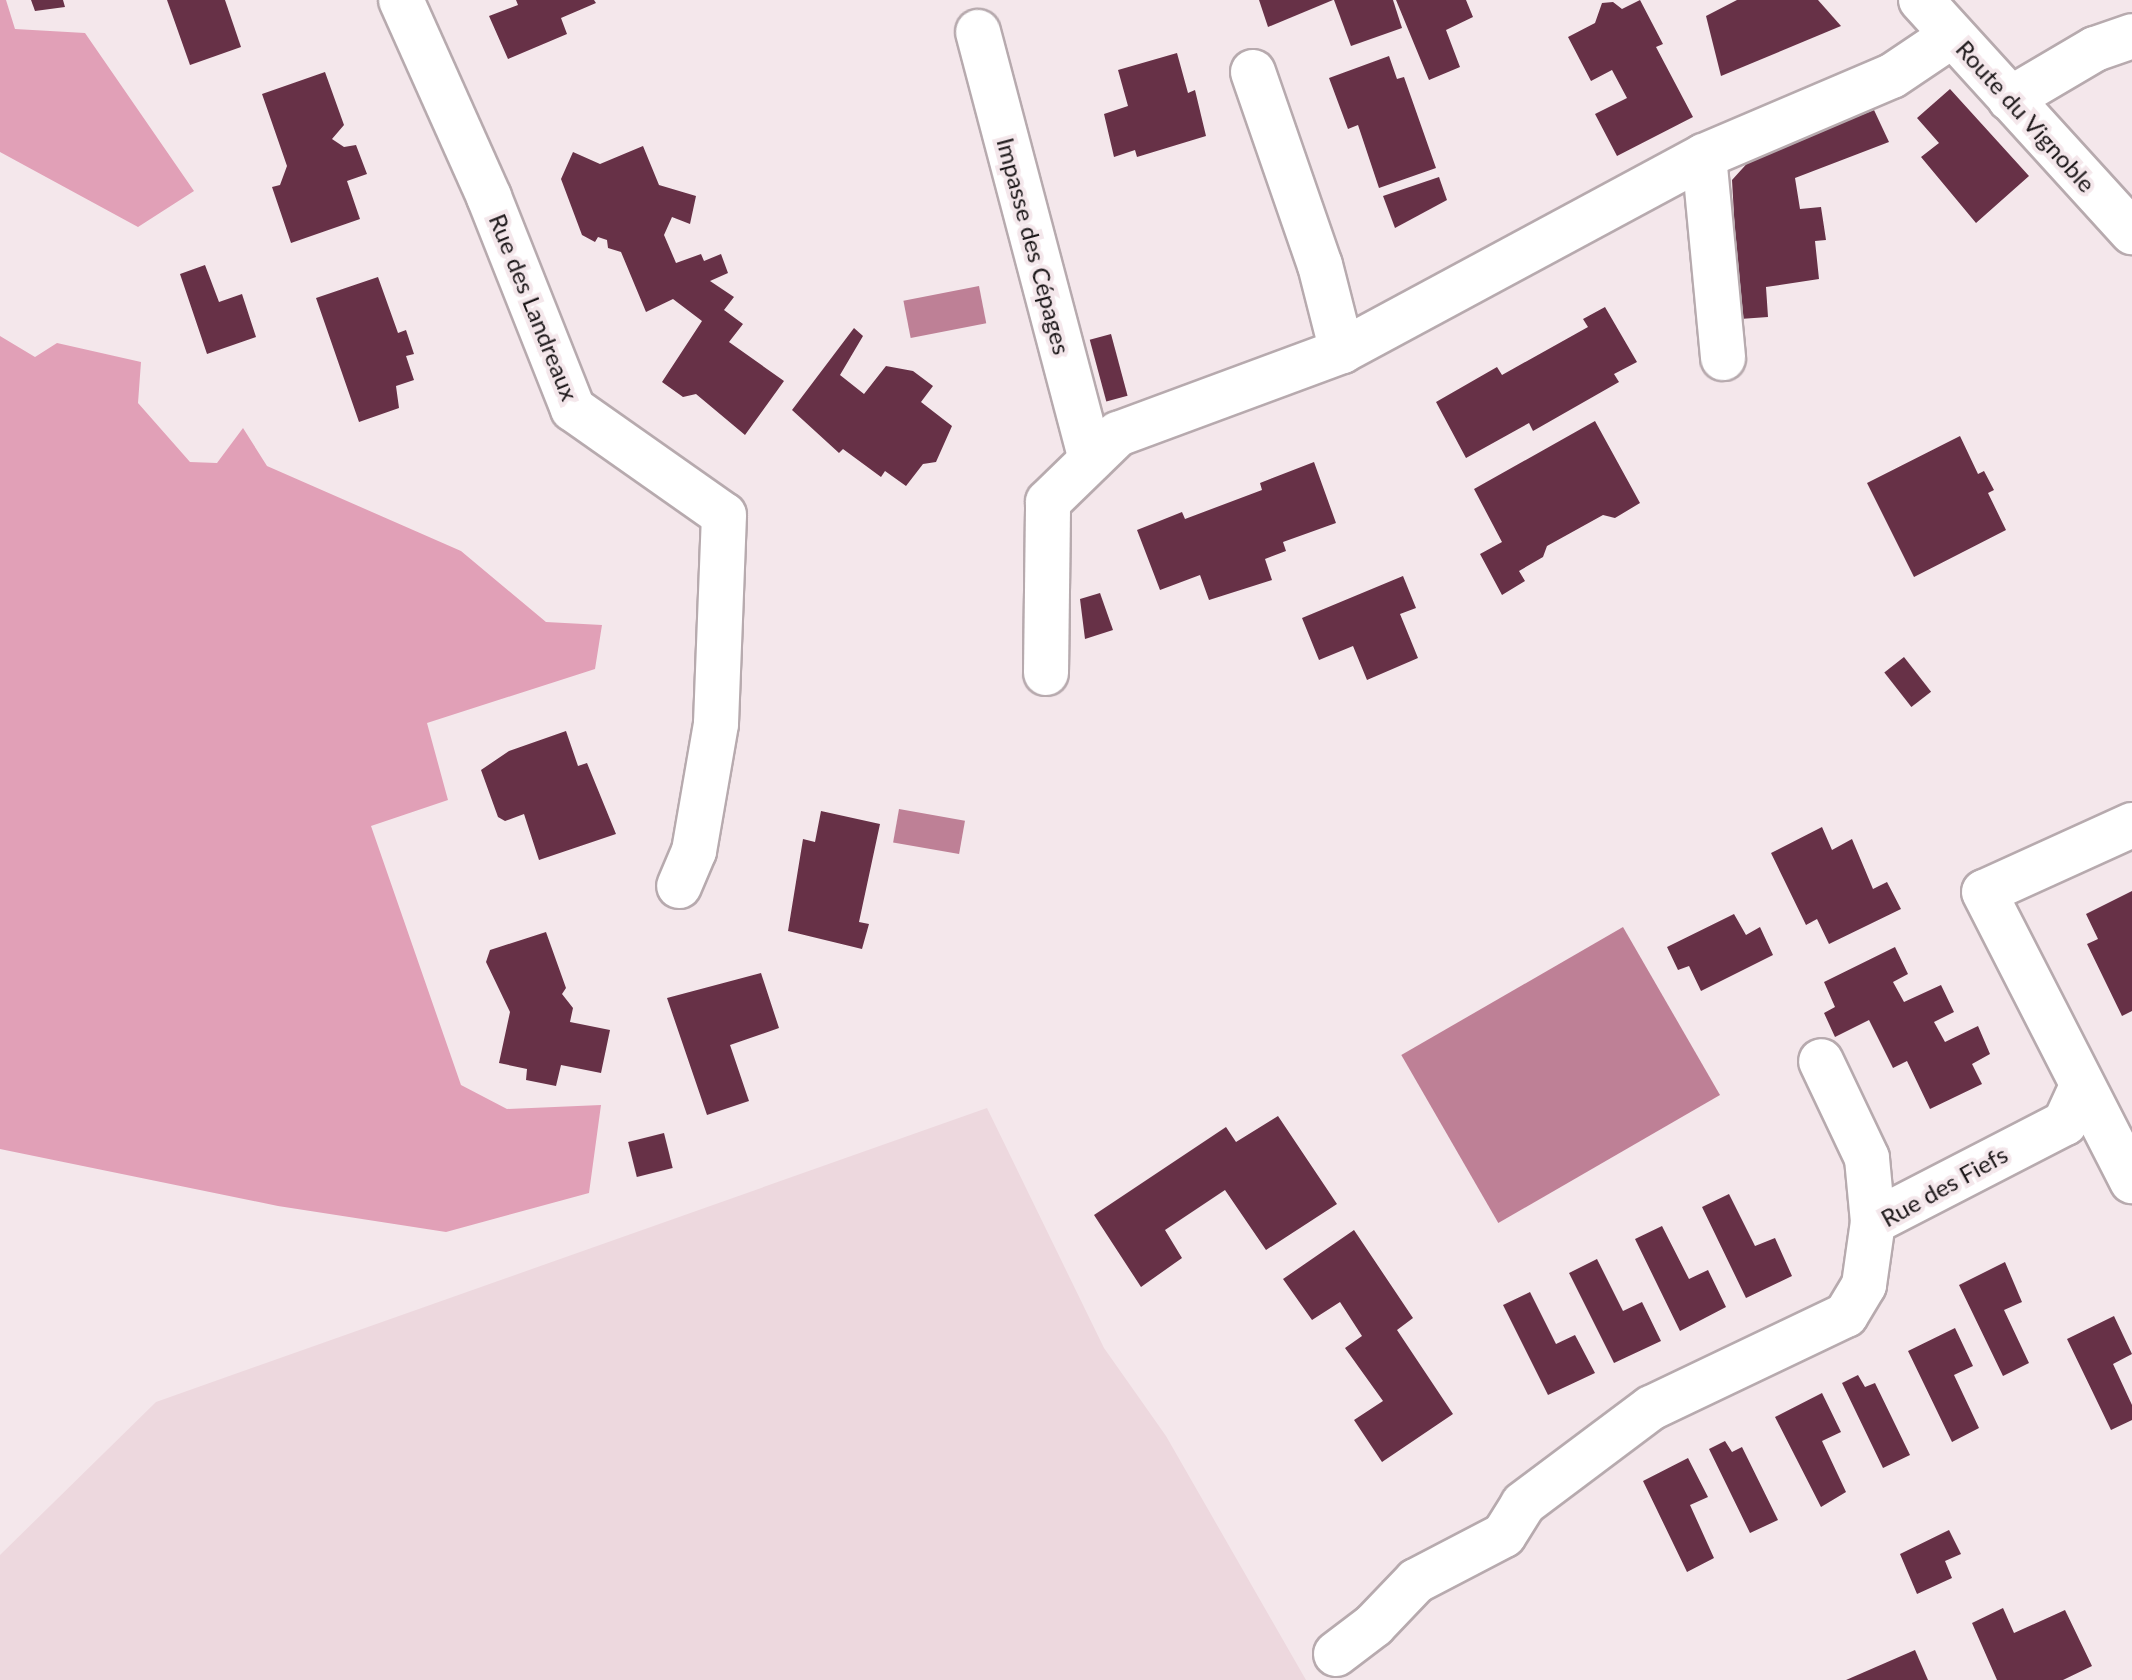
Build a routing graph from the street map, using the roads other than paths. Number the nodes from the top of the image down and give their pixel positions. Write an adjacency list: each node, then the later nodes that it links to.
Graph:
1 (401, 0): 15 (street, Rue des Landreaux)
2 (1921, 0): 4 (street, Route du Vignoble)
3 (978, 32): 12 (street, Impasse des Cépages)
4 (1953, 35): 7 (street, Route du Vignoble); 8 (street)
5 (2132, 36): 7 (street)
6 (1253, 72): 10 (street)
7 (2010, 99): 9 (street, Route du Vignoble)
8 (1704, 156): 10 (street); 11 (street)
9 (2132, 232)
10 (1342, 351): 12 (street)
11 (1723, 358)
12 (1091, 459): 13 (street)
13 (1046, 673)
14 (2132, 825): 17 (street)
15 (679, 886)
16 (1821, 1061): 19 (street)
17 (2082, 1086): 18 (street); 19 (street, Rue des Fiefs)
18 (2132, 1181)
19 (1873, 1222): 20 (street, Rue des Fiefs)
20 (1336, 1654)

